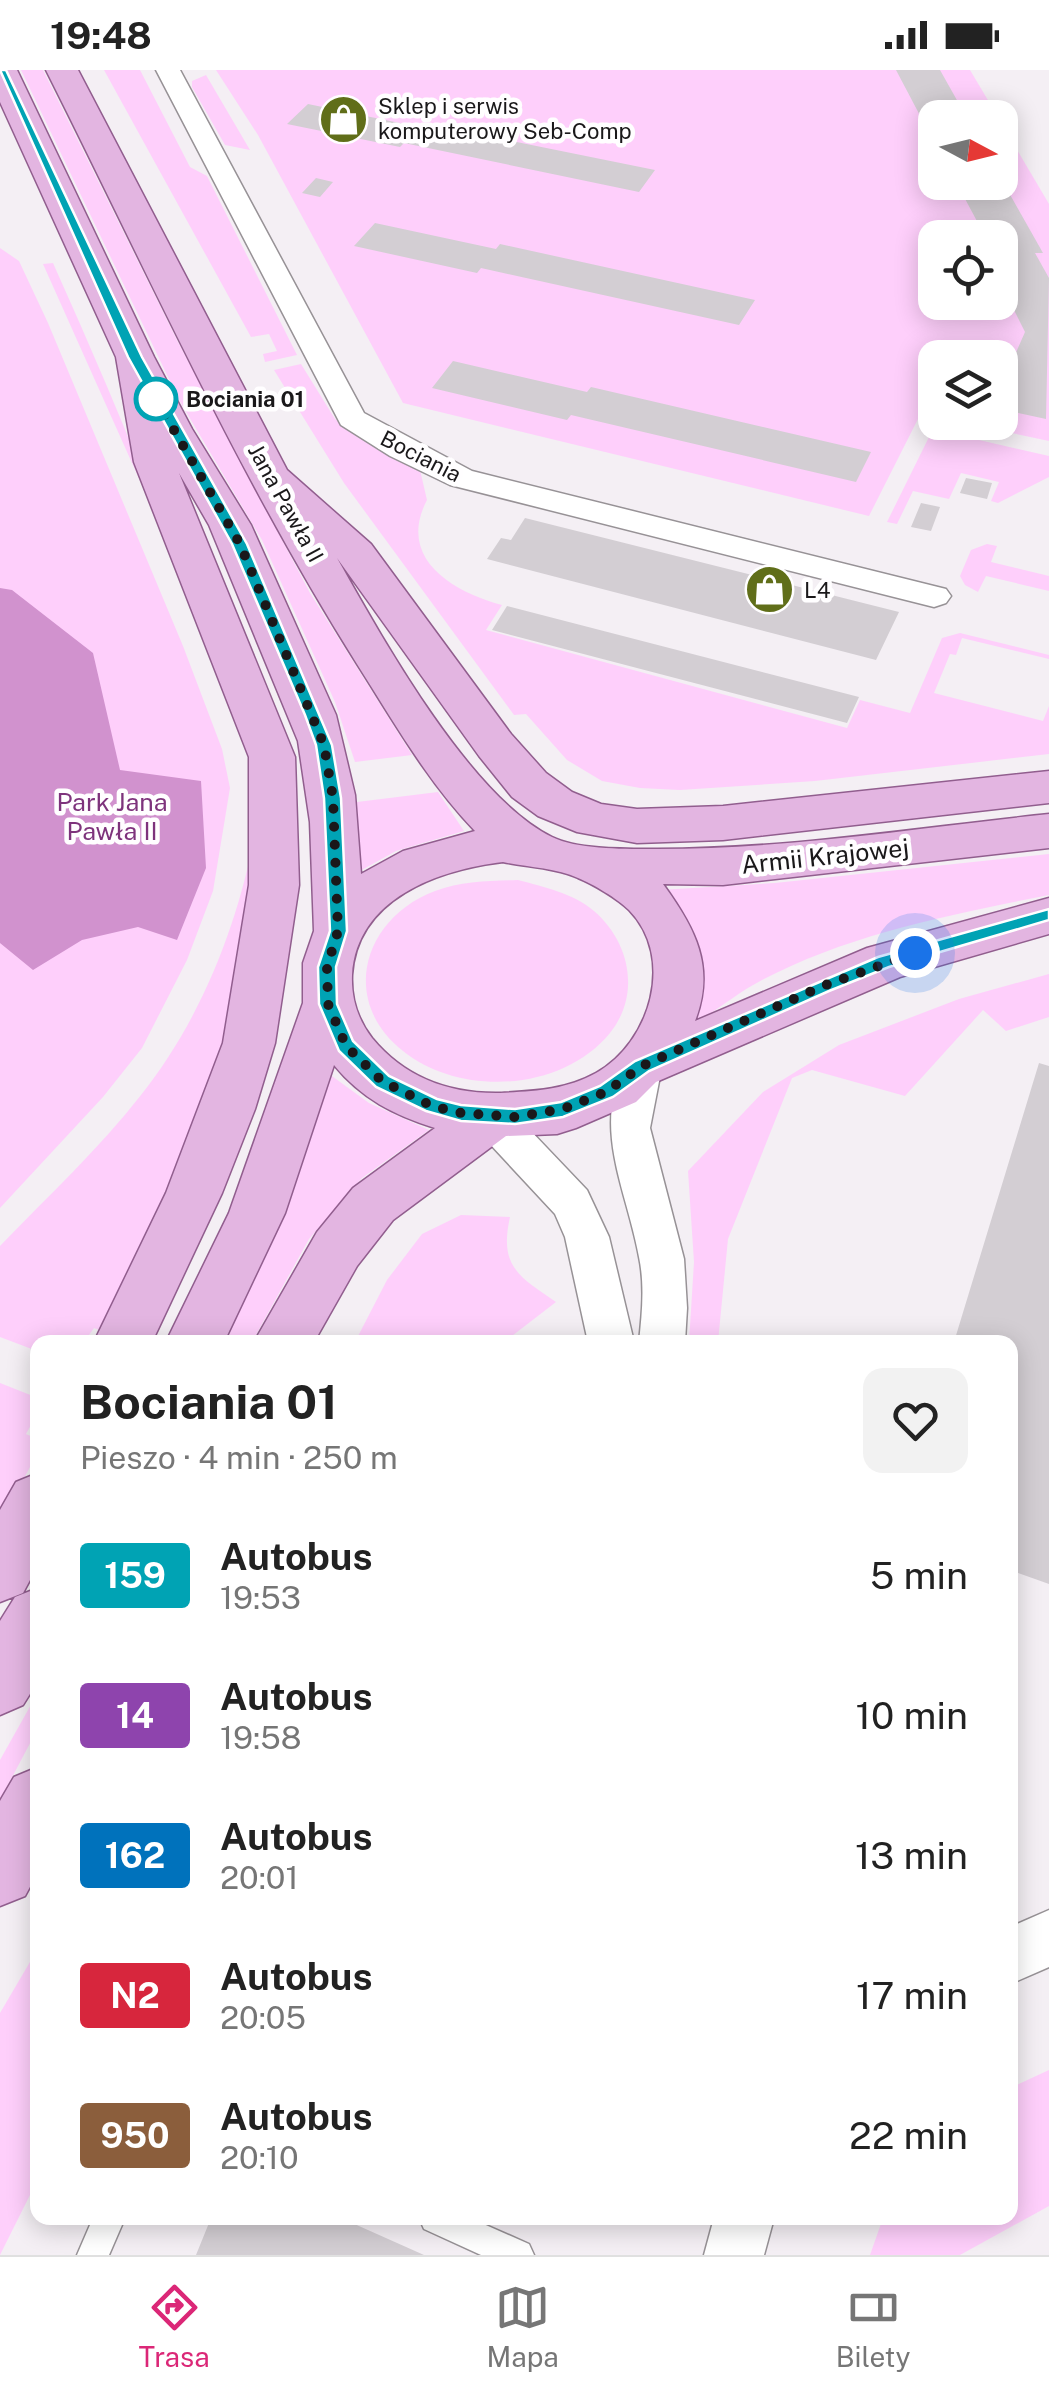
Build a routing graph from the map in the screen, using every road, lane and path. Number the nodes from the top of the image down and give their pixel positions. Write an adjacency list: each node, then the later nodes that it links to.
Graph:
1 (0, 70): 4 (main road)
2 (62, 70): 5 (main road, Jana Pawła II)
3 (168, 70): 6 (street, Bociania)
4 (135, 357): 12 (main road); 16 (main road)
5 (270, 476): 7 (main road); 9 (main road, Jana Pawła II)
6 (934, 596)
7 (1049, 787)
8 (1049, 831): 10 (main road, Armii Krajowej)
9 (532, 847): 10 (main road); 12 (main road)
10 (600, 866): 14 (main road)
11 (1049, 916): 14 (main road)
12 (338, 931): 13 (main road)
13 (328, 1004): 15 (main road); 17 (main road)
14 (642, 1066): 15 (main road); 20 (street)
15 (491, 1117): 18 (main road); 19 (street)
16 (125, 1335)
17 (198, 1335)
18 (287, 1335)
19 (609, 1335)
20 (663, 1335)
21 (30, 1517): 22 (main road)
22 (0, 1572)
23 (30, 1631): 24 (main road)
24 (0, 1682)
25 (30, 1816): 26 (main road)
26 (0, 1871)
27 (1049, 1938): 28 (street)
28 (1018, 1952)
29 (106, 2225): 32 (lane)
30 (452, 2225): 33 (lane)
31 (742, 2225): 34 (street)
32 (92, 2255)
33 (518, 2255)
34 (734, 2255)

